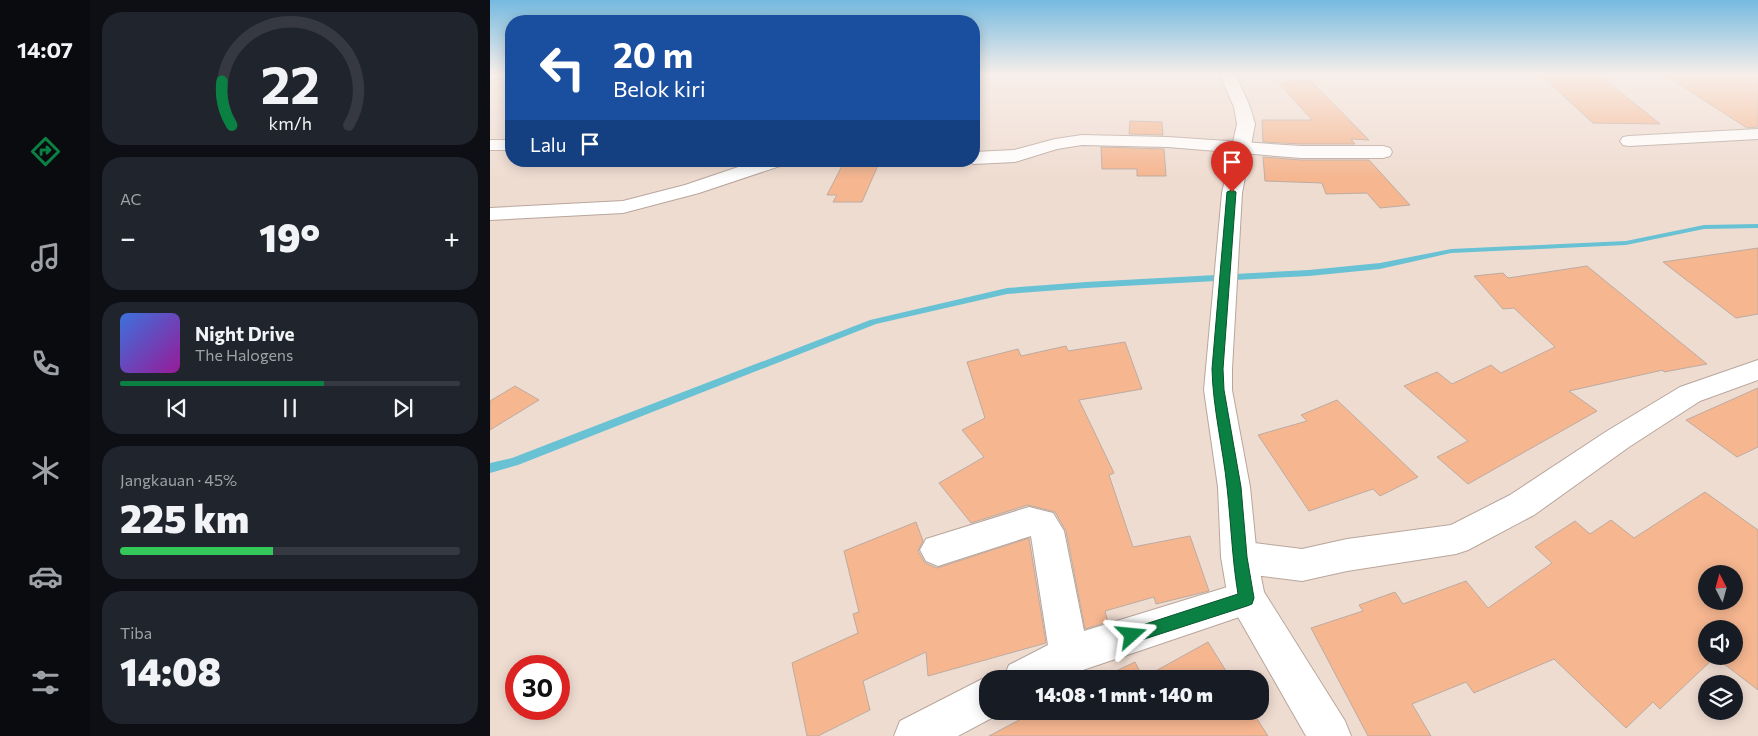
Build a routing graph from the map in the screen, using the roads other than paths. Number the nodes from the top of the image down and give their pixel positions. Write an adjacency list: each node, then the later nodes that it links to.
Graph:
1 (1243, 109): 6 (street)
2 (1758, 134): 3 (street)
3 (1629, 141)
4 (505, 145): 5 (street)
5 (490, 146)
6 (1240, 147): 7 (street); 8 (street); 13 (street)
7 (1383, 152)
8 (980, 158)
9 (758, 167): 10 (street)
10 (490, 214)
11 (1758, 370): 13 (street)
12 (938, 550): 15 (street)
13 (1239, 557): 14 (street)
14 (1247, 598): 15 (street); 19 (street)
15 (1069, 655): 16 (street)
16 (1040, 670)
17 (979, 702): 18 (street)
18 (915, 736)
19 (1330, 736)

